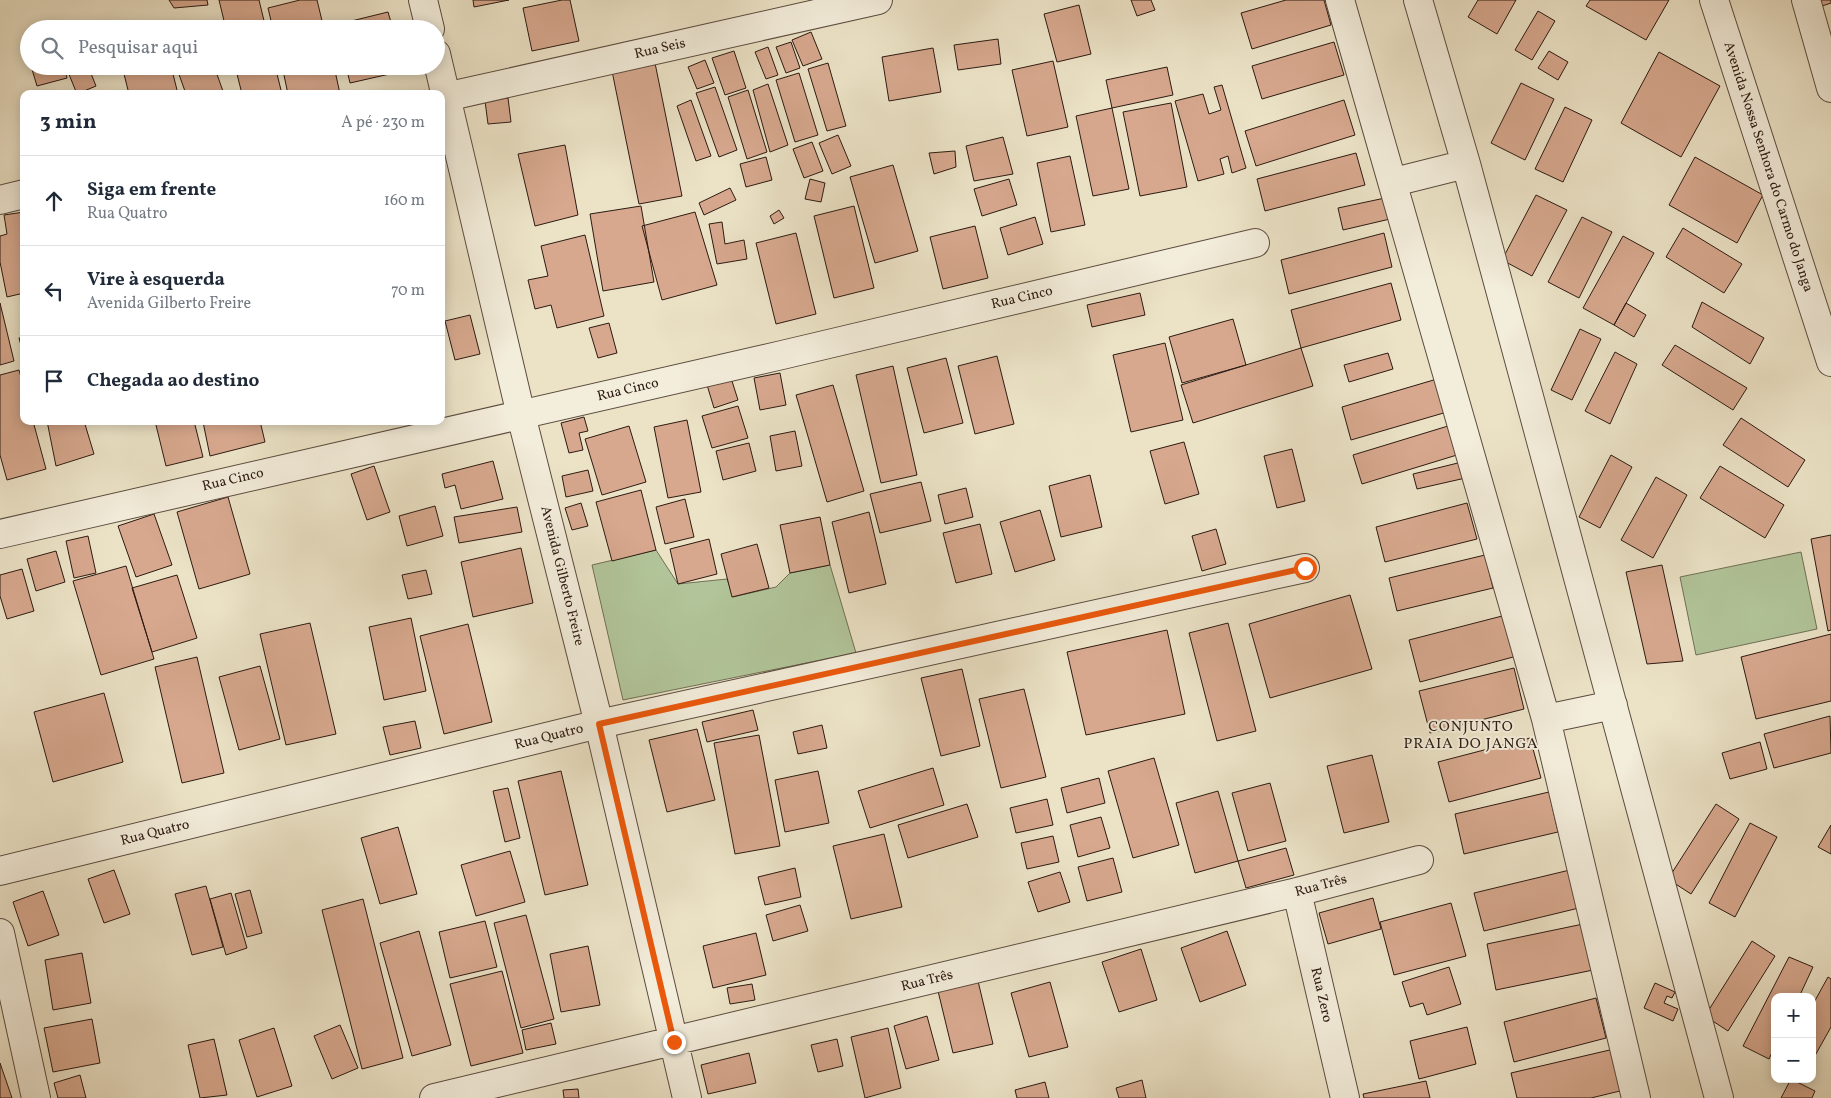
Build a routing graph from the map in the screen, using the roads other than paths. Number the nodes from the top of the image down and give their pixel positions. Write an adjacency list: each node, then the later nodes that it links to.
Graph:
1 (423, 0): 7 (street)
2 (878, 0): 11 (street, Rua Seis)
3 (1340, 0): 14 (street)
4 (1418, 0): 13 (street)
5 (1714, 0): 18 (street, Avenida Nossa Senhora do Carmo do Janga)
6 (1806, 0): 9 (street)
7 (428, 20)
8 (440, 75): 10 (street, Avenida Gilberto Freire)
9 (1831, 88)
10 (443, 90)
11 (445, 97)
12 (445, 101): 19 (street, Avenida Gilberto Freire)
13 (1466, 164): 14 (street); 22 (street)
14 (1394, 182): 23 (street)
15 (20, 195): 16 (street)
16 (0, 200)
17 (1255, 243): 19 (street, Rua Cinco)
18 (1831, 362)
19 (521, 415): 20 (street, Rua Cinco); 24 (street, Avenida Gilberto Freire)
20 (0, 534)
21 (1305, 568): 24 (street, Rua Quatro)
22 (1613, 705): 23 (street); 35 (street)
23 (1546, 719): 34 (street)
24 (599, 724): 26 (street, Rua Quatro); 29 (street, Avenida Gilberto Freire)
25 (1419, 860): 27 (street, Rua Três)
26 (0, 871)
27 (1297, 892): 29 (street, Rua Três); 33 (street, Rua Zero)
28 (0, 933): 30 (street)
29 (674, 1042): 31 (street, Rua Três); 32 (street, Avenida Gilberto Freire)
30 (36, 1098)
31 (434, 1098)
32 (687, 1098)
33 (1344, 1098)
34 (1636, 1098)
35 (1719, 1098)

